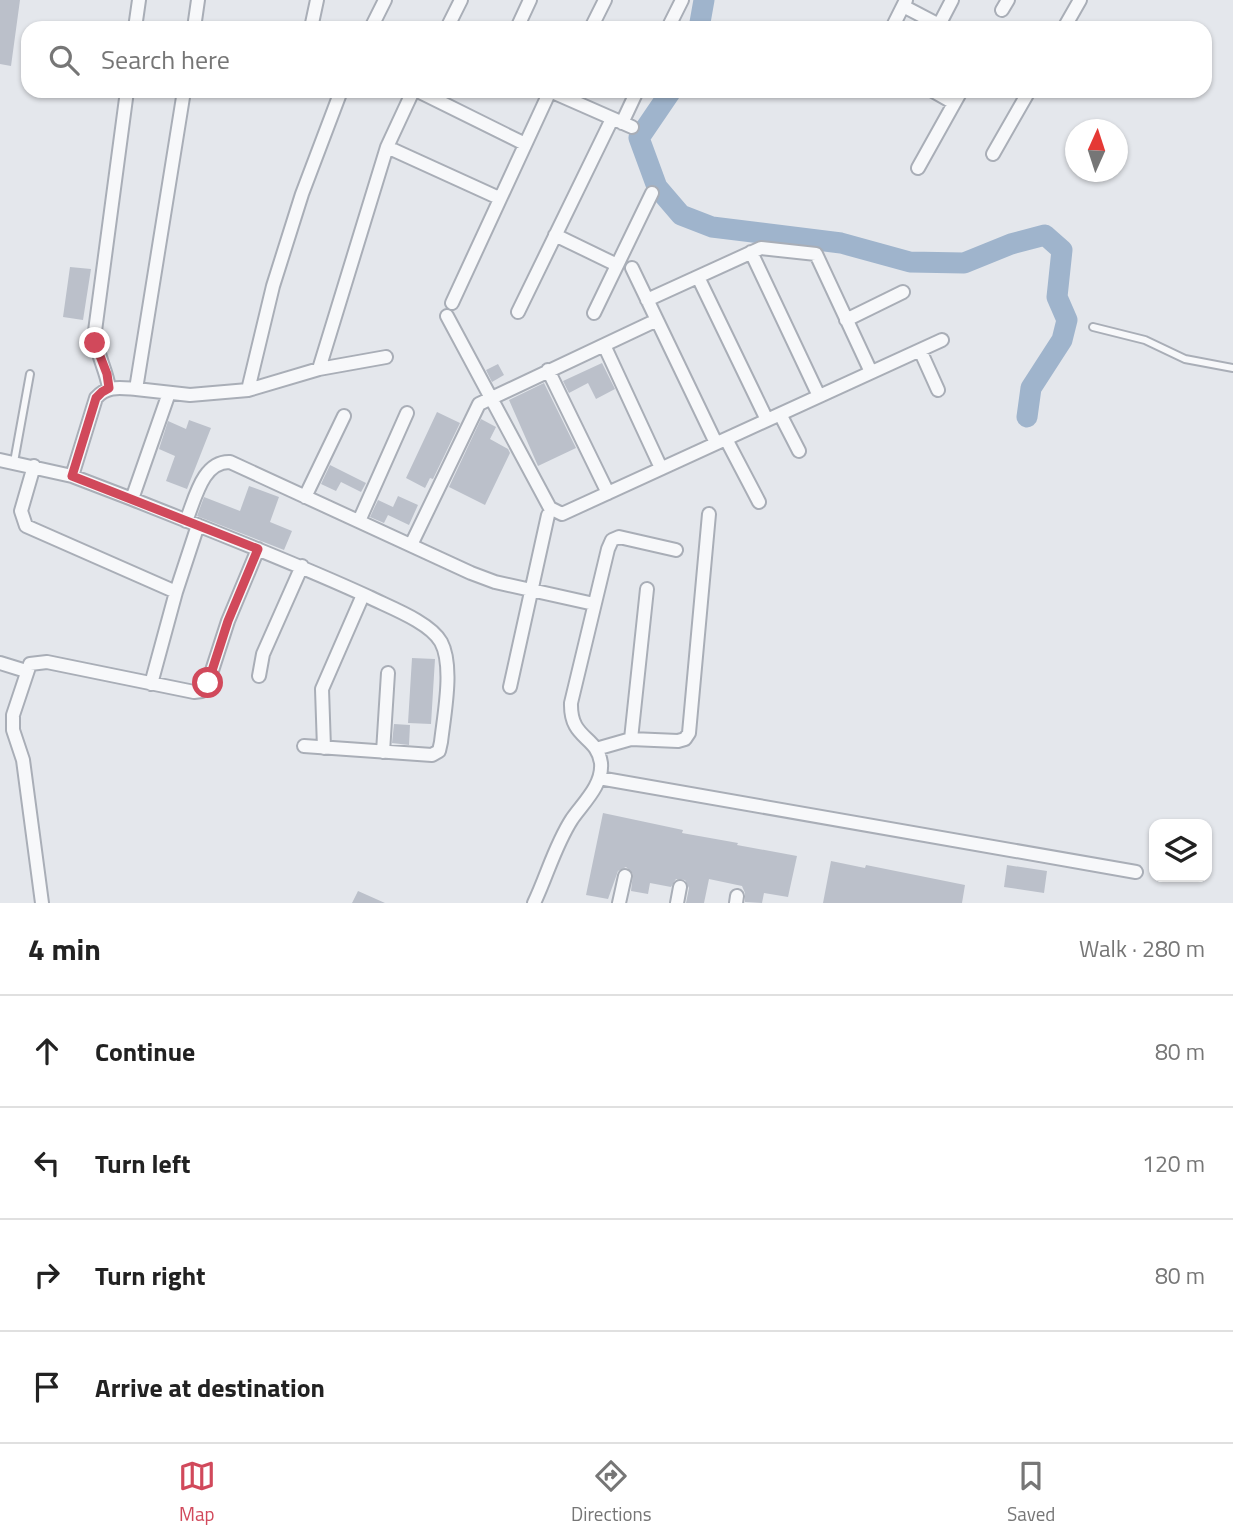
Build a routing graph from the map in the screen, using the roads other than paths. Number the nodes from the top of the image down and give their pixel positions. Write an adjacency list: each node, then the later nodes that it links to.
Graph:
1 (139, 0): 12 (street)
2 (198, 0): 13 (street)
3 (317, 0): 14 (street)
4 (385, 0): 15 (street)
5 (461, 0): 16 (street)
6 (530, 0): 17 (street)
7 (605, 0): 18 (street)
8 (682, 0): 19 (street)
9 (952, 0): 22 (street)
10 (1080, 0): 23 (street)
11 (904, 3): 20 (street); 21 (street)
12 (136, 21)
13 (195, 21)
14 (312, 21)
15 (374, 21)
16 (450, 21)
17 (520, 21)
18 (594, 21)
19 (672, 21)
20 (895, 21)
21 (934, 21)
22 (944, 21)
23 (1068, 21)
24 (126, 98): 64 (street)
25 (183, 98): 65 (street)
26 (338, 98): 66 (street)
27 (412, 98): 36 (street)
28 (429, 98): 35 (street)
29 (551, 98): 35 (street)
30 (568, 98): 34 (street)
31 (634, 98): 34 (street)
32 (956, 98): 38 (street)
33 (1025, 98): 37 (street)
34 (622, 123): 41 (street)
35 (524, 144): 40 (street)
36 (387, 147): 40 (street); 60 (street)
37 (993, 154)
38 (918, 168)
39 (652, 193): 43 (street)
40 (499, 198): 48 (street)
41 (555, 235): 43 (street); 49 (street)
42 (751, 252): 45 (street); 53 (street); 69 (street)
43 (617, 265): 50 (street)
44 (632, 268): 47 (street)
45 (698, 276): 47 (street); 74 (street)
46 (903, 292): 53 (street)
47 (647, 300): 52 (street)
48 (452, 303)
49 (518, 312)
50 (594, 313)
51 (447, 316): 70 (street)
52 (657, 320): 56 (street); 75 (street)
53 (846, 320): 62 (street)
54 (1093, 327): 59 (lane)
55 (942, 340): 57 (street)
56 (604, 345): 61 (street); 80 (street)
57 (920, 350): 62 (street); 67 (street)
58 (386, 356): 60 (street)
59 (1233, 368)
60 (319, 369): 66 (street)
61 (548, 370): 70 (street); 82 (street)
62 (871, 372): 69 (street)
63 (30, 374): 78 (lane)
64 (109, 388): 65 (street); 81 (street)
65 (136, 389): 68 (street)
66 (248, 390): 68 (street)
67 (938, 390)
68 (169, 393): 84 (street)
69 (819, 396): 72 (street)
70 (491, 397): 82 (street); 90 (street)
71 (407, 413): 88 (street)
72 (780, 414): 74 (street); 76 (street)
73 (344, 416): 83 (street)
74 (767, 420): 75 (street)
75 (721, 441): 80 (street); 85 (street)
76 (799, 451)
77 (0, 460): 78 (street)
78 (14, 463): 79 (street)
79 (34, 466): 81 (street); 96 (street)
80 (661, 468): 82 (street)
81 (72, 476): 84 (street)
82 (608, 493)
83 (305, 497): 88 (street); 89 (street)
84 (132, 499): 89 (street)
85 (759, 502)
86 (709, 513): 105 (street)
87 (548, 515): 95 (street)
88 (359, 521): 90 (street)
89 (192, 523): 91 (street); 96 (street)
90 (411, 545): 95 (street)
91 (258, 549): 93 (street); 103 (street)
92 (677, 550): 98 (street)
93 (302, 566): 97 (street); 102 (street)
94 (647, 589): 105 (street)
95 (531, 591): 98 (street); 104 (street)
96 (176, 592): 103 (street)
97 (363, 594): 107 (street); 109 (street)
98 (594, 604): 108 (street)
99 (0, 663): 100 (street)
100 (26, 671): 103 (street); 114 (street)
101 (388, 673): 109 (street)
102 (258, 676)
103 (150, 684)
104 (510, 687)
105 (631, 739): 108 (street)
106 (304, 746): 107 (street)
107 (324, 748): 109 (street)
108 (596, 749): 110 (street)
109 (383, 752)
110 (599, 778): 111 (street); 115 (street)
111 (1136, 872)
112 (625, 876): 116 (street)
113 (680, 887): 117 (street)
114 (42, 903)
115 (534, 903)
116 (620, 903)
117 (677, 903)

